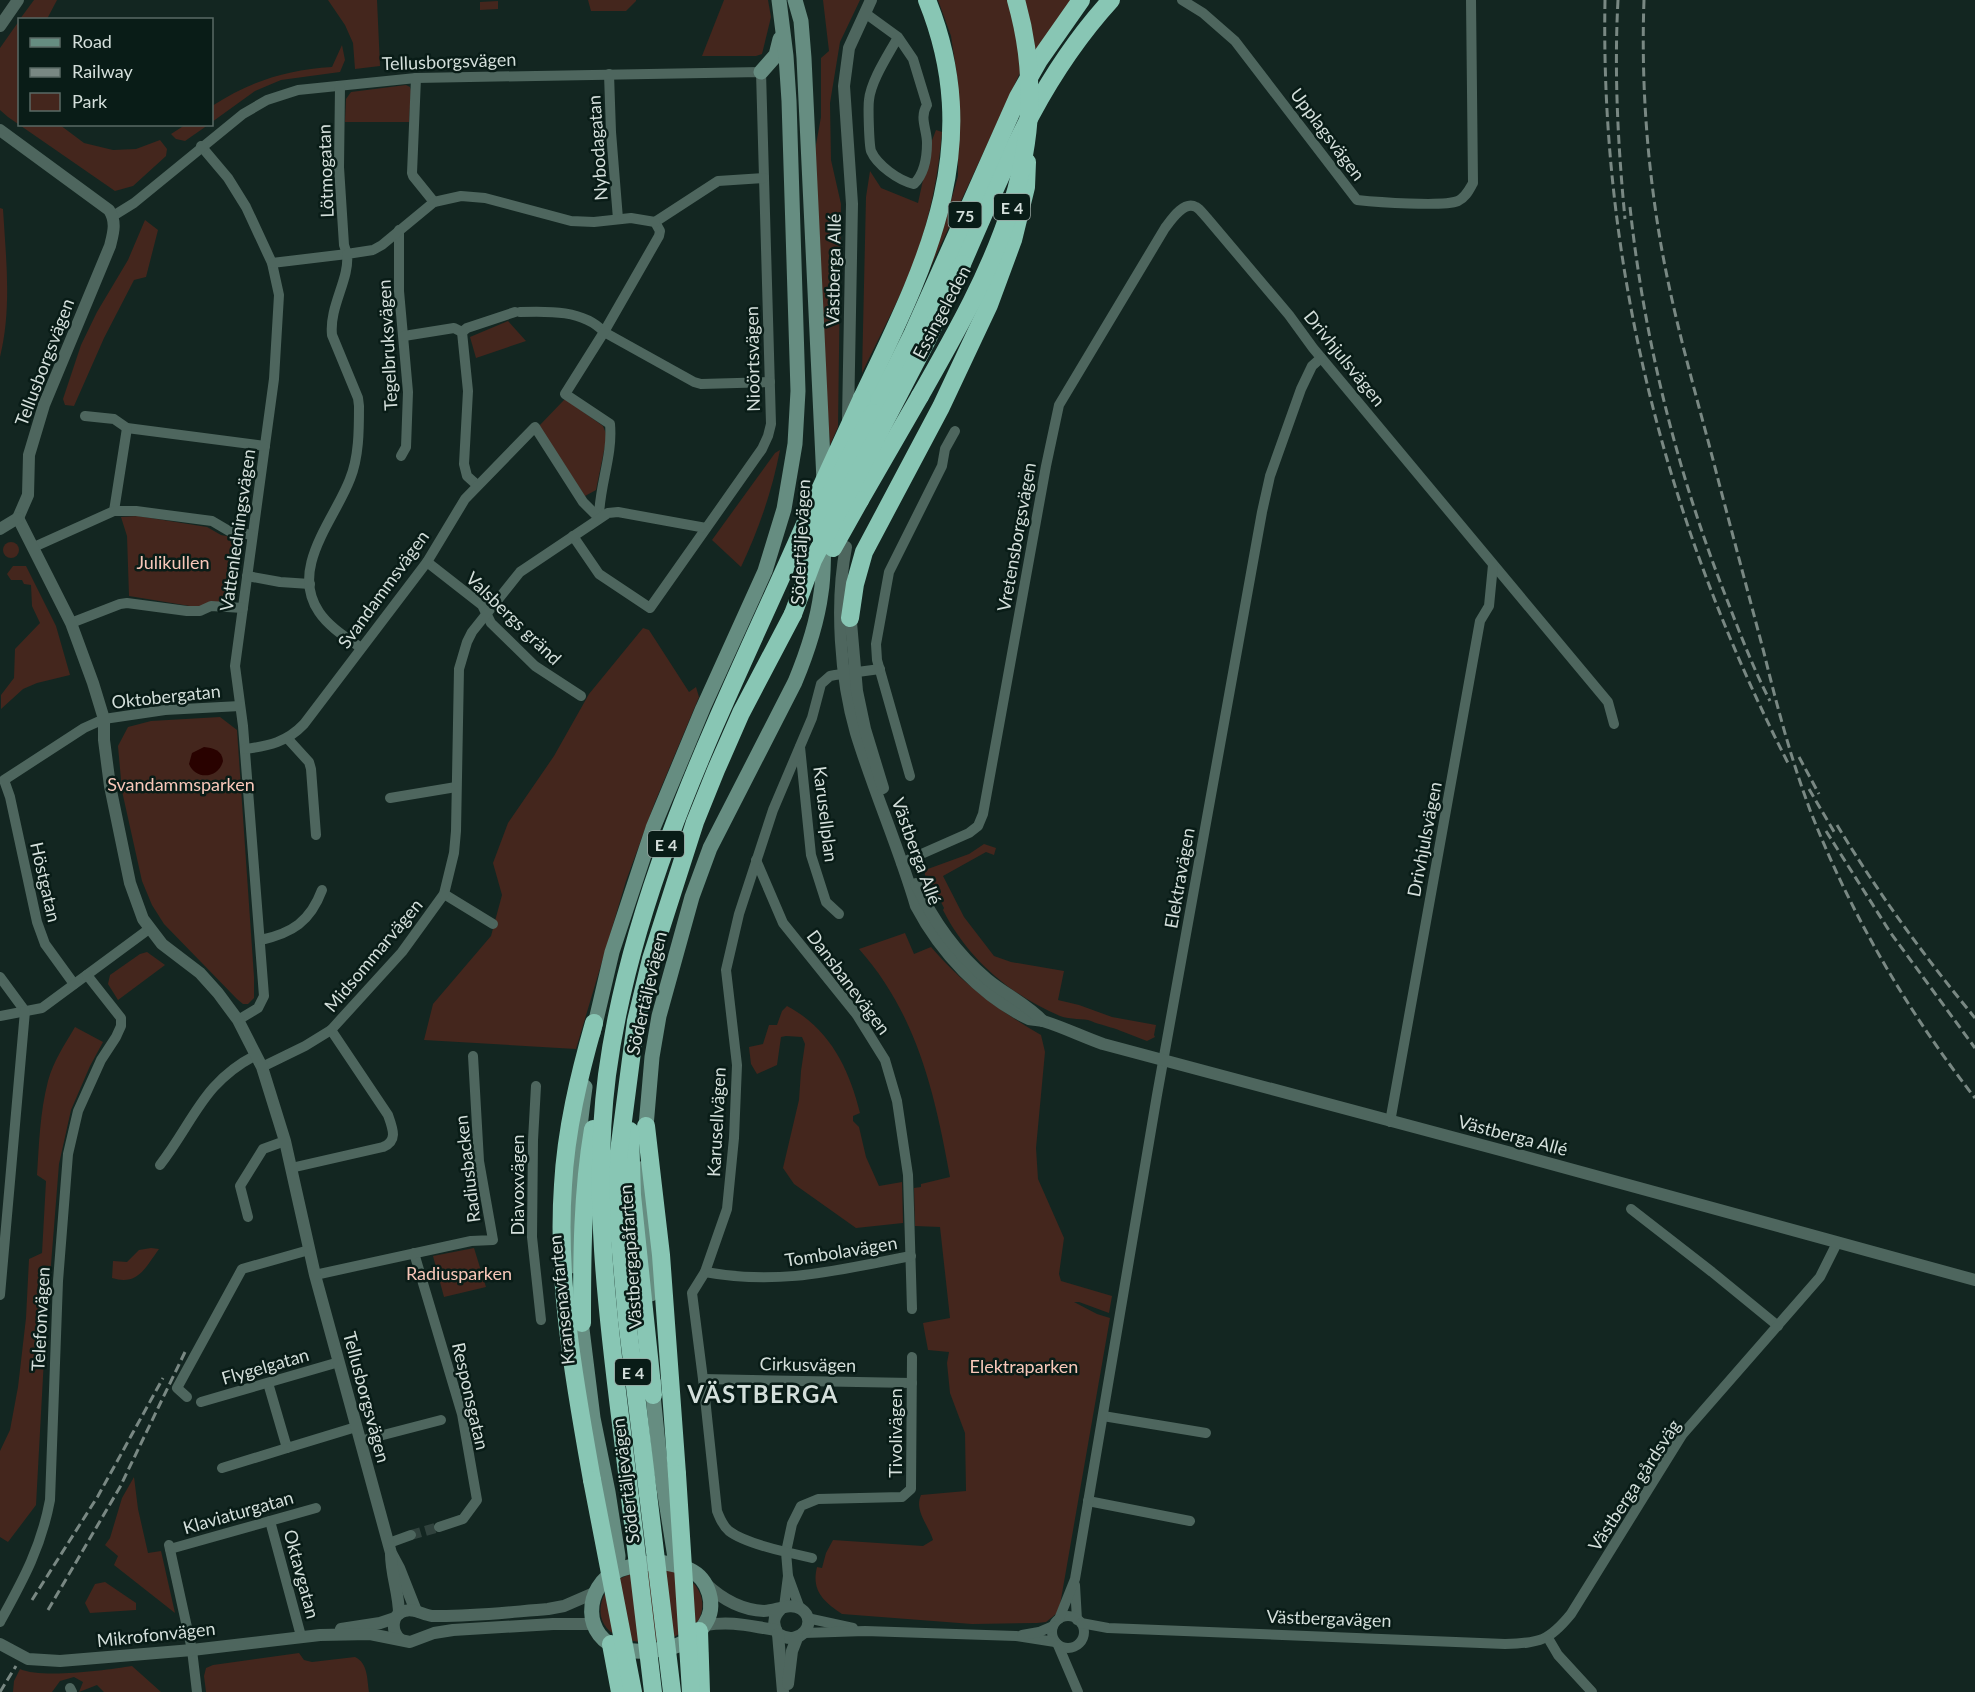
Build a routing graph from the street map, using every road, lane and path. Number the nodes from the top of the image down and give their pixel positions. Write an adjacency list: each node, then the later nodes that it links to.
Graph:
1 (18, 0): 14 (street)
2 (795, 0): 13 (main road, Södertäljevägen)
3 (805, 0): 13 (main road)
4 (871, 0): 12 (street, Västberga Allé)
5 (927, 0): 61 (highway, Essingeleden / E 4, bridge)
6 (1016, 0): 22 (highway, Essingeleden / E 4, bridge)
7 (1081, 0): 61 (highway, 75, bridge)
8 (1111, 0): 58 (highway, 75, bridge)
9 (1182, 0): 10 (street, Upplagsvägen)
10 (1471, 0)
11 (779, 5): 16 (main road); 91 (main road, Södertäljevägen)
12 (865, 13): 15 (street); 51 (street, Västberga Allé)
13 (801, 21): 101 (main road, Södertäljevägen)
14 (0, 26)
15 (898, 37): 15 (street)
16 (761, 72): 17 (street, Tellusborgsvägen); 23 (street, Nioörtsvägen)
17 (609, 74): 18 (street, Tellusborgsvägen); 27 (street, Nybodagatan)
18 (416, 78): 19 (street, Tellusborgsvägen); 24 (street)
19 (340, 87): 21 (street, Tellusborgsvägen); 30 (street, Lötmogatan)
20 (0, 130): 26 (street)
21 (201, 146): 26 (street, Tellusborgsvägen); 31 (street, Vattenledningsvägen)
22 (1026, 152): 58 (highway, Essingeleden / E 4, bridge); 59 (highway, bridge)
23 (764, 178): 28 (street); 36 (street, Nioörtsvägen)
24 (434, 202): 27 (street); 29 (street)
25 (1190, 205): 35 (street, Drivhjulsvägen); 78 (street, Vretensborgsvägen)
26 (113, 216): 44 (street, Tellusborgsvägen)
27 (618, 219): 28 (street)
28 (655, 222): 33 (street)
29 (399, 230): 30 (street); 34 (street, Tegelbruksvägen)
30 (347, 254): 31 (street); 55 (street, Tegelbruksvägen)
31 (272, 263): 40 (street, Vattenledningsvägen)
32 (462, 332): 33 (street); 34 (street); 42 (street)
33 (604, 332): 36 (street); 45 (street)
34 (404, 336): 41 (street, Tegelbruksvägen)
35 (1321, 358): 53 (street, Drivhjulsvägen); 95 (street, Elektravägen)
36 (770, 382): 46 (street, Nioörtsvägen)
37 (85, 416): 38 (street)
38 (127, 428): 40 (street); 43 (street)
39 (955, 432): 63 (street, Västberga Allé)
40 (265, 446): 48 (street, Vattenledningsvägen)
41 (401, 456)
42 (477, 485): 45 (street, Svandammsvägen); 52 (street, Svandammsvägen)
43 (114, 512): 48 (street); 50 (street)
44 (18, 518): 47 (street); 50 (street, Tellusborgsvägen)
45 (599, 518): 46 (street, Midsommarvägen); 49 (street, Midsommarvägen)
46 (706, 528): 49 (street, Nioörtsvägen)
47 (0, 529)
48 (252, 536): 54 (street, Vattenledningsvägen)
49 (573, 536): 57 (street, Midsommarvägen)
50 (34, 547): 60 (street, Tellusborgsvägen)
51 (846, 547): 59 (street, Västberga Allé); 64 (street, Västberga Allé)
52 (427, 562): 57 (street, Valsbergs gränd); 62 (street, Svandammsvägen)
53 (1493, 565): 68 (street, Drivhjulsvägen); 100 (street, Drivhjulsvägen)
54 (247, 576): 55 (street); 56 (street, Vattenledningsvägen)
55 (310, 584): 62 (street, Tegelbruksvägen)
56 (243, 608): 60 (street); 66 (street, Vattenledningsvägen)
57 (487, 613): 65 (street, Valsbergs gränd); 74 (street, Midsommarvägen)
58 (793, 614): 99 (highway, Södertäljevägen / E 4)
59 (850, 618): 64 (street, Västberga Allé)
60 (71, 623): 67 (street, Tellusborgsvägen)
61 (761, 625): 97 (highway, Södertäljevägen / E 4)
62 (361, 648): 69 (street, Svandammsvägen)
63 (880, 669): 64 (street); 72 (street, Västberga Allé)
64 (850, 674): 70 (street, Karusellvägen); 78 (street, Västberga Allé)
65 (580, 696)
66 (240, 706): 67 (street, Oktobergatan); 71 (street, Vattenledningsvägen)
67 (104, 719): 73 (street, Oktobergatan); 83 (street, Tellusborgsvägen)
68 (1614, 724)
69 (288, 739): 71 (street); 76 (street)
70 (800, 746): 77 (street, Karusellvägen); 81 (street, Karusellplan)
71 (245, 749): 84 (street, Vattenledningsvägen)
72 (910, 776)
73 (4, 780): 87 (street, Höstgatan)
74 (456, 788): 75 (street); 80 (street, Midsommarvägen)
75 (390, 798)
76 (316, 836)
77 (756, 860): 110 (street, Dansbanevägen); 111 (street, Karusellvägen)
78 (904, 862): 95 (street, Västberga Allé)
79 (322, 890): 84 (street)
80 (444, 894): 82 (street, Midsommarvägen); 92 (street, Midsommarvägen)
81 (839, 914)
82 (493, 924)
83 (149, 929): 85 (street); 90 (street, Tellusborgsvägen)
84 (261, 940): 90 (street, Vattenledningsvägen)
85 (87, 975): 87 (street); 154 (street, Telefonvägen)
86 (0, 977): 88 (street)
87 (74, 984): 88 (street)
88 (25, 1011): 89 (street); 114 (street)
89 (0, 1016)
90 (238, 1020): 93 (street, Tellusborgsvägen)
91 (594, 1023): 117 (main road, Kransenavfarten); 177 (highway, bridge)
92 (332, 1030): 96 (street, Midsommarvägen); 104 (street)
93 (256, 1055): 96 (street, Tellusborgsvägen); 103 (street)
94 (473, 1056): 109 (street, Radiusbacken)
95 (1164, 1059): 100 (street, Västberga Allé); 127 (street, Elektravägen)
96 (262, 1067): 102 (street, Tellusborgsvägen)
97 (607, 1076): 117 (highway, E 4); 178 (highway, Södertäljevägen / E 4, bridge)
98 (536, 1086): 116 (street, Diavoxvägen)
99 (626, 1102): 124 (highway); 179 (highway, Södertäljevägen / E 4, bridge)
100 (1390, 1122): 107 (street, Västberga Allé)
101 (646, 1126): 124 (main road, Västbergapåfarten); 180 (highway, bridge)
102 (285, 1141): 104 (street, Tellusborgsvägen); 106 (street)
103 (160, 1165)
104 (291, 1168): 108 (street, Tellusborgsvägen)
105 (1631, 1209): 118 (street)
106 (248, 1217)
107 (1837, 1243): 113 (street, Västberga Allé); 118 (street, Västberga gårdsväg)
108 (309, 1250): 112 (street, Tellusborgsvägen); 125 (street)
109 (414, 1253): 112 (street, Radiusbacken); 138 (street, Responsgatan)
110 (911, 1257): 111 (street, Tombolavägen); 115 (street, Dansbanevägen)
111 (706, 1269): 121 (street, Karusellvägen)
112 (315, 1275): 120 (street, Tellusborgsvägen)
113 (1975, 1280)
114 (0, 1295)
115 (912, 1309)
116 (541, 1320)
117 (582, 1323): 144 (main road, Kransenavfarten)
118 (1778, 1326): 167 (street, Västberga gårdsväg)
119 (912, 1357): 123 (street, Tivolivägen)
120 (339, 1362): 122 (street, Flygelgatan); 129 (street, Tellusborgsvägen)
121 (703, 1379): 123 (street, Cirkusvägen); 141 (street, Karusellvägen)
122 (268, 1383): 126 (street, Flygelgatan); 132 (street)
123 (912, 1383): 141 (street, Tivolivägen)
124 (652, 1395): 143 (main road, Västbergapåfarten)
125 (187, 1397)
126 (201, 1402)
127 (1103, 1416): 130 (street); 134 (street, Elektravägen)
128 (441, 1420): 131 (street)
129 (356, 1427): 131 (street, Tellusborgsvägen); 132 (street)
130 (1206, 1433)
131 (360, 1442): 140 (street, Tellusborgsvägen)
132 (287, 1448): 133 (street)
133 (222, 1468)
134 (1088, 1501): 137 (street); 146 (street, Elektravägen)
135 (316, 1508): 136 (street, Klaviaturgatan)
136 (270, 1521): 162 (street, Oktavgatan); 173 (street, Klaviaturgatan)
137 (1190, 1521)
138 (439, 1527)
139 (411, 1535): 140 (street)
140 (390, 1548): 150 (street, Tellusborgsvägen); 152 (street, Tellusborgsvägen)
141 (786, 1552): 142 (street, Karusellvägen); 145 (street)
142 (812, 1558)
143 (676, 1564): 144 (main road); 147 (main road)
144 (617, 1571): 148 (main road)
145 (788, 1576): 149 (street); 151 (street)
146 (1075, 1579): 153 (street, Elektravägen); 155 (street, Elektravägen)
147 (706, 1584): 149 (street); 157 (main road)
148 (594, 1593): 150 (street, Mikrofonvägen); 156 (main road)
149 (783, 1608): 151 (street); 160 (street)
150 (418, 1613): 152 (street, Mikrofonvägen); 166 (street)
151 (804, 1614): 159 (street); 163 (street)
152 (397, 1616): 161 (street, Mikrofonvägen); 168 (street)
153 (1079, 1621): 155 (street); 158 (street, Västbergavägen); 165 (street)
154 (0, 1622)
155 (1056, 1622): 164 (street); 171 (street)
156 (594, 1624): 166 (street, Mikrofonvägen); 170 (main road)
157 (702, 1628): 160 (street); 170 (main road); 181 (highway)
158 (1108, 1628): 165 (street, Västbergavägen); 167 (street, Västbergavägen)
159 (866, 1631): 163 (street); 164 (street)
160 (777, 1632): 163 (street); 182 (street)
161 (320, 1635): 162 (street, Mikrofonvägen); 168 (street, Mikrofonvägen)
162 (301, 1636): 173 (street, Mikrofonvägen)
163 (801, 1636): 182 (street)
164 (1016, 1636): 171 (street)
165 (1083, 1636): 172 (street)
166 (419, 1638): 168 (street, Mikrofonvägen)
167 (1548, 1638): 184 (street)
168 (400, 1639)
169 (0, 1644): 173 (street, Mikrofonvägen)
170 (611, 1644): 176 (highway)
171 (1057, 1644): 172 (street); 174 (street)
172 (1075, 1647): 174 (street)
173 (192, 1650): 175 (street)
174 (1069, 1674): 183 (street)
175 (197, 1692)
176 (620, 1692)
177 (633, 1692)
178 (653, 1692)
179 (672, 1692)
180 (691, 1692)
181 (701, 1692)
182 (784, 1692)
183 (1078, 1692)
184 (1592, 1692)

